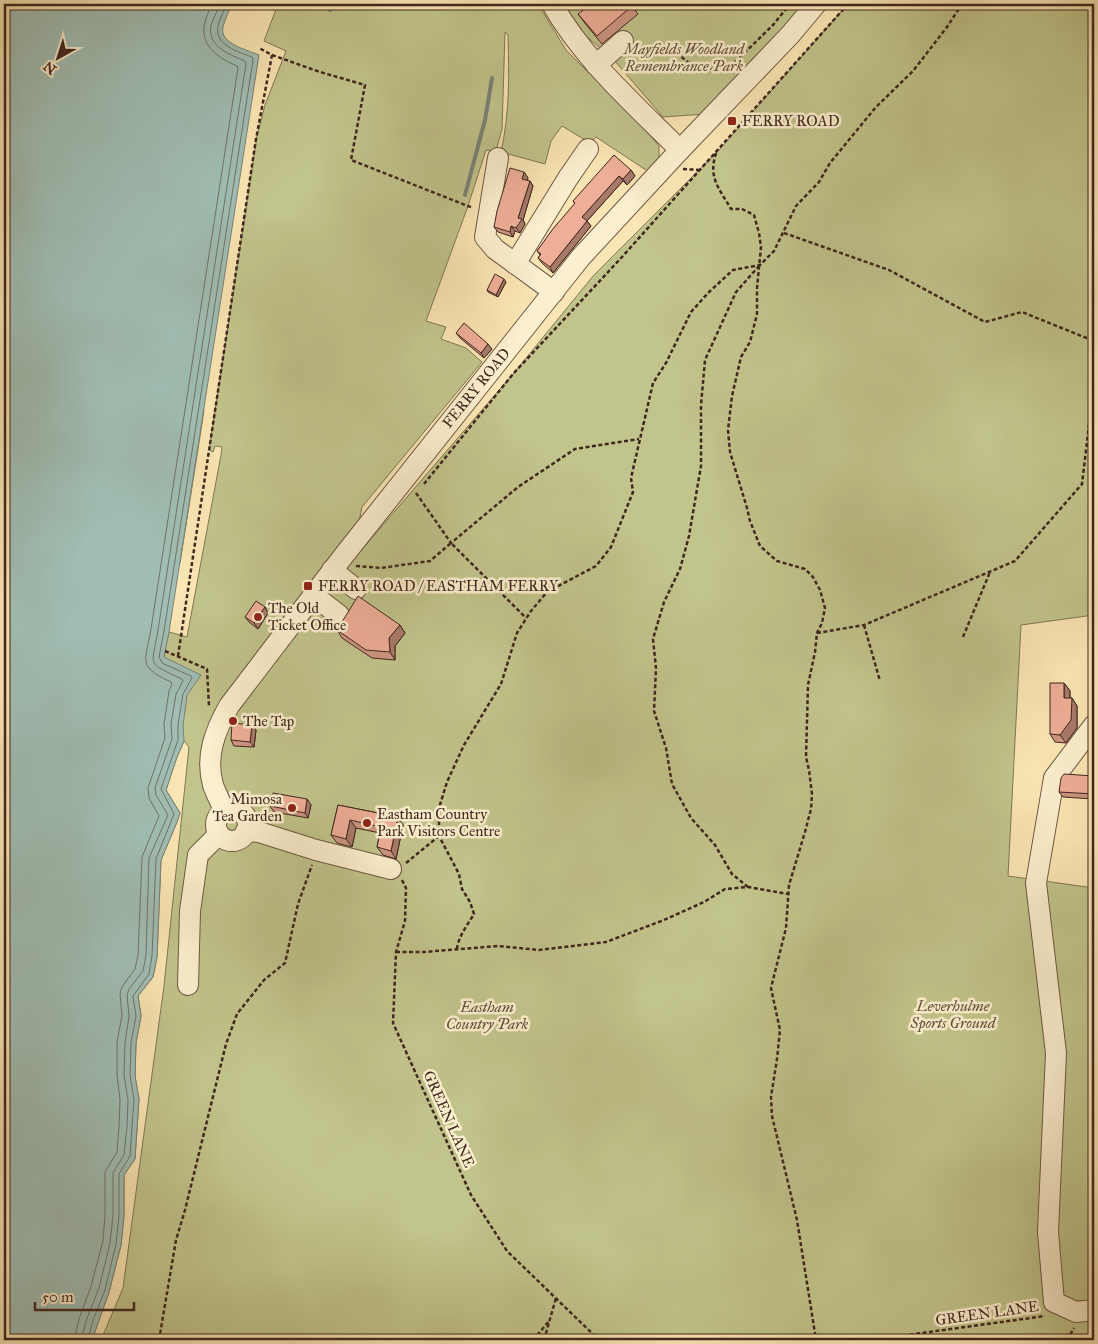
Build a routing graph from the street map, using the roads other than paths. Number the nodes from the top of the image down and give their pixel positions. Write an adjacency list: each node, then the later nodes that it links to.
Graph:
1 (552, 4): 4 (street)
2 (816, 4): 6 (street, FERRY ROAD)
3 (623, 41): 4 (street)
4 (596, 65): 6 (street)
5 (588, 149): 8 (street)
6 (680, 150): 9 (street, FERRY ROAD)
7 (498, 158): 8 (street)
8 (515, 264): 9 (street)
9 (554, 292): 10 (street, FERRY ROAD)
10 (332, 570): 11 (street); 12 (street, FERRY ROAD)
11 (356, 588)
12 (313, 595): 13 (street); 15 (street, FERRY ROAD)
13 (339, 615)
14 (1094, 725): 20 (street)
15 (224, 811): 16 (street); 17 (street)
16 (246, 831): 17 (street); 18 (street)
17 (219, 834): 19 (street)
18 (391, 869)
19 (188, 985)
20 (1094, 1310)

